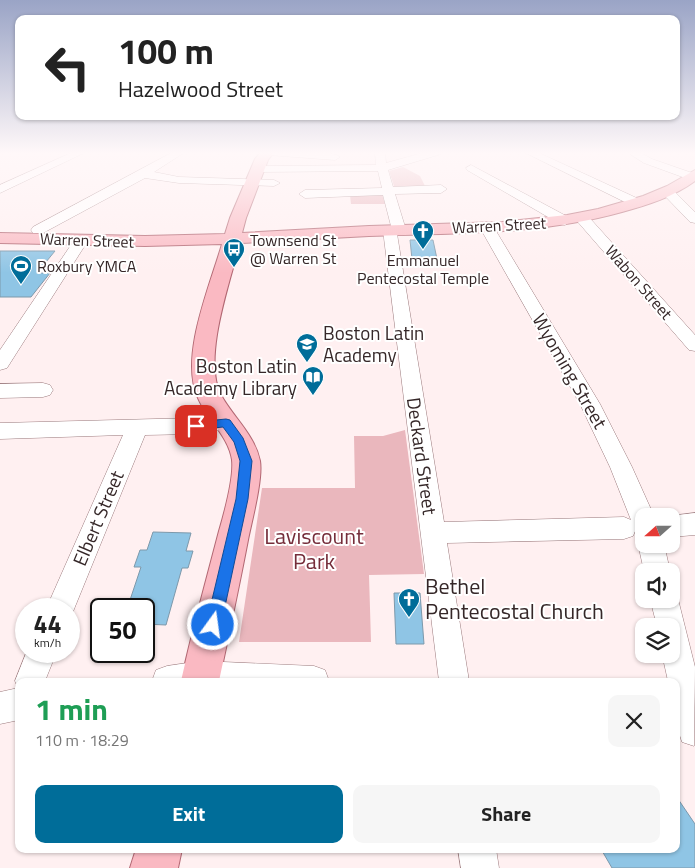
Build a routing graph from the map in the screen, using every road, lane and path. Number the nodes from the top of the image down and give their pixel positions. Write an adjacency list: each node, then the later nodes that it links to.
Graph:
1 (668, 192): 14 (street)
2 (108, 193): 17 (street)
3 (248, 193): 20 (main road)
4 (346, 193): 10 (street)
5 (388, 193): 18 (street, Deckard Street)
6 (514, 193): 15 (street)
7 (615, 193): 12 (street)
8 (667, 193): 12 (main road, Warren Street)
9 (673, 193): 11 (street)
10 (305, 194)
11 (686, 194)
12 (637, 203): 13 (main road, Warren Street)
13 (582, 218): 15 (main road, Warren Street); 23 (street, Wabon Street)
14 (695, 219)
15 (565, 221): 16 (main road, Warren Street)
16 (486, 226): 18 (main road, Warren Street); 30 (street, Wyoming Street)
17 (38, 230): 19 (main road, Warren Street); 20 (main road, Warren Street)
18 (395, 230): 20 (main road, Warren Street); 33 (street, Deckard Street)
19 (0, 231)
20 (234, 236): 22 (main road, Warren Street); 27 (main road)
21 (0, 238): 22 (main road, Warren Street)
22 (82, 240): 24 (street)
23 (695, 346)
24 (0, 364)
25 (43, 390): 26 (street)
26 (0, 391)
27 (226, 423): 28 (street); 38 (main road)
28 (137, 428): 29 (street); 34 (street, Elbert Street)
29 (0, 430)
30 (634, 524): 33 (street)
31 (695, 524): 32 (street)
32 (680, 525)
33 (433, 533): 39 (street, Deckard Street)
34 (65, 598)
35 (37, 663): 37 (street)
36 (677, 663): 40 (street)
37 (31, 678)
38 (191, 678)
39 (454, 678)
40 (680, 678)
41 (680, 681): 44 (street)
42 (15, 705): 43 (street)
43 (0, 708)
44 (688, 729)
45 (158, 853): 47 (main road)
46 (478, 853): 48 (street)
47 (154, 868)
48 (480, 868)

